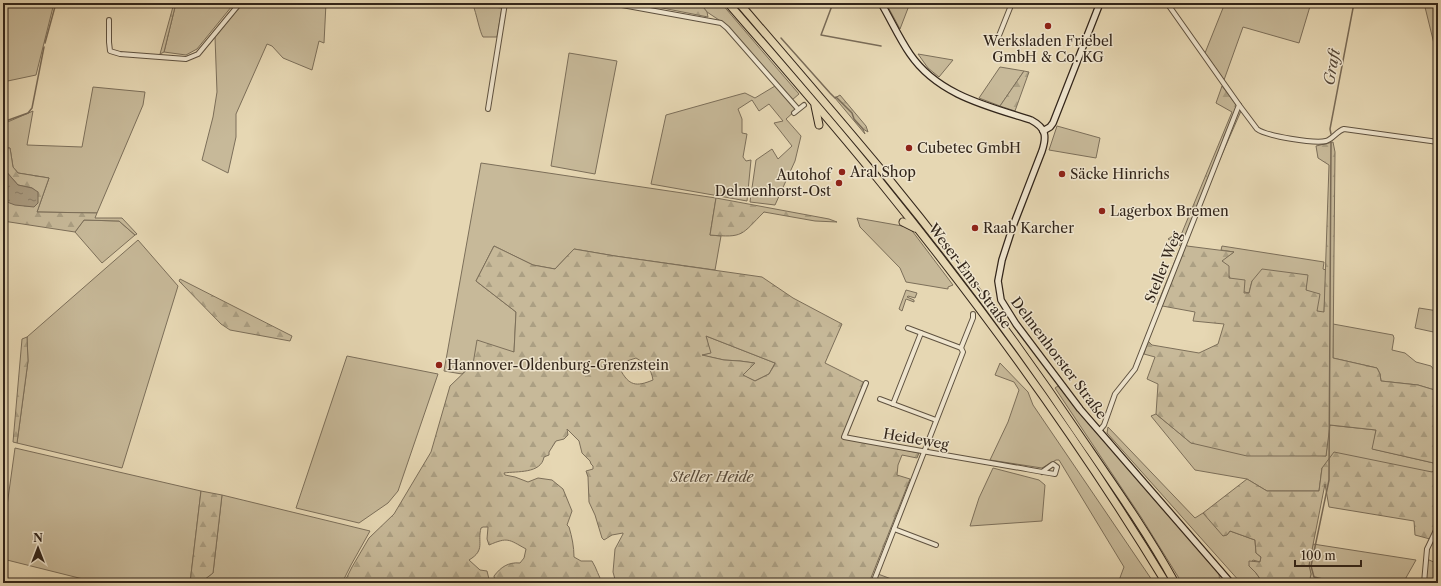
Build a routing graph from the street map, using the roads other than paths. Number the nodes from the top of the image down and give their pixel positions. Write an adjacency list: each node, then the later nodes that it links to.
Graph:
1 (240, 3): 10 (street)
2 (505, 3): 15 (street)
3 (611, 3): 16 (street)
4 (728, 3): 12 (highway, Weser-Ems-Straße)
5 (739, 3): 39 (highway, Weser-Ems-Straße)
6 (881, 3): 19 (street)
7 (1012, 3): 11 (street)
8 (1100, 3): 19 (street)
9 (1167, 3): 14 (street)
10 (109, 20)
11 (998, 38)
12 (815, 104): 18 (highway); 22 (highway, Weser-Ems-Straße)
13 (804, 105): 16 (street)
14 (1239, 105): 20 (street); 31 (street, Steller Weg)
15 (488, 108)
16 (798, 109): 17 (street)
17 (794, 113)
18 (819, 125)
19 (1043, 131): 31 (street, Delmenhorster Straße)
20 (1438, 142)
21 (903, 222): 22 (highway)
22 (918, 229): 38 (highway, Weser-Ems-Straße)
23 (972, 314): 26 (street)
24 (908, 328): 25 (street)
25 (921, 333): 26 (street); 29 (street)
26 (962, 350): 30 (street)
27 (866, 383): 32 (street, Heideweg)
28 (880, 398): 29 (street)
29 (893, 404): 30 (street)
30 (936, 420): 32 (street)
31 (1099, 431): 40 (street, Delmenhorster Straße)
32 (924, 452): 33 (street, Heideweg); 35 (street)
33 (1042, 472)
34 (1438, 526): 41 (street)
35 (894, 529): 36 (street); 37 (street)
36 (936, 546)
37 (873, 583)
38 (1166, 583)
39 (1176, 583)
40 (1231, 583)
41 (1424, 583)

